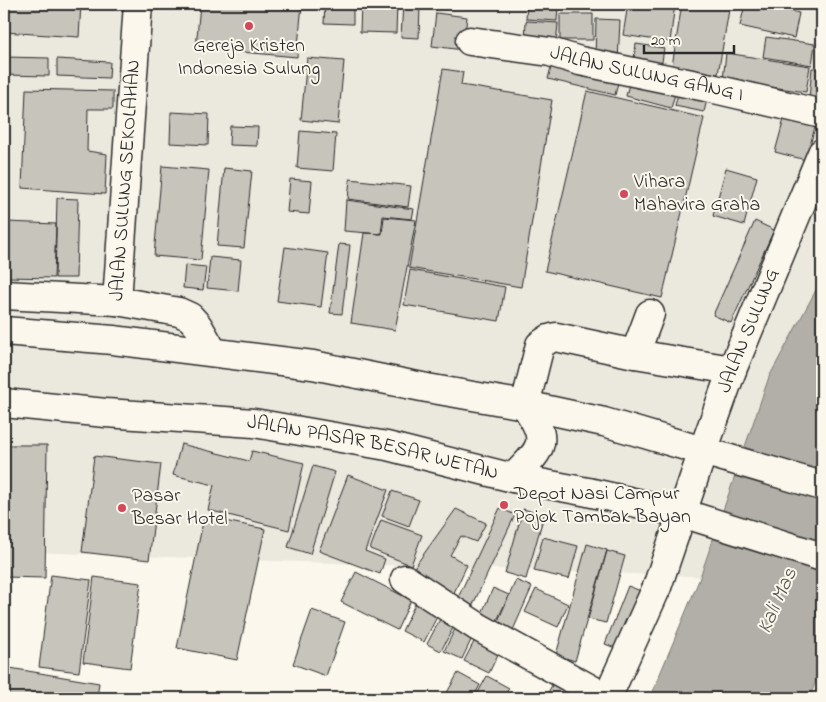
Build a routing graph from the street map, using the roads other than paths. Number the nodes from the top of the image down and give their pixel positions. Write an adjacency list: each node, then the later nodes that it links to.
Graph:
1 (138, 4): 6 (main road, JALAN SULUNG SEKOLAHAN)
2 (470, 41): 3 (main road, JALAN SULUNG GANG I)
3 (822, 114)
4 (822, 153): 11 (main road, JALAN SULUNG)
5 (4, 296): 6 (main road)
6 (117, 301): 9 (main road, JALAN SULUNG SEKOLAHAN)
7 (650, 314): 10 (main road)
8 (4, 331): 9 (main road)
9 (213, 352): 13 (main road)
10 (635, 354): 11 (main road); 13 (main road)
11 (732, 370): 14 (main road, JALAN SULUNG)
12 (4, 403): 15 (main road, JALAN PASAR BESAR WETAN)
13 (525, 405): 14 (main road); 15 (main road)
14 (702, 451): 16 (main road); 17 (main road, JALAN SULUNG)
15 (513, 478): 17 (main road, JALAN PASAR BESAR WETAN)
16 (822, 486)
17 (682, 513): 18 (main road, JALAN PASAR BESAR WETAN); 20 (main road, JALAN SULUNG)
18 (822, 557)
19 (405, 579): 20 (main road)
20 (607, 698)

